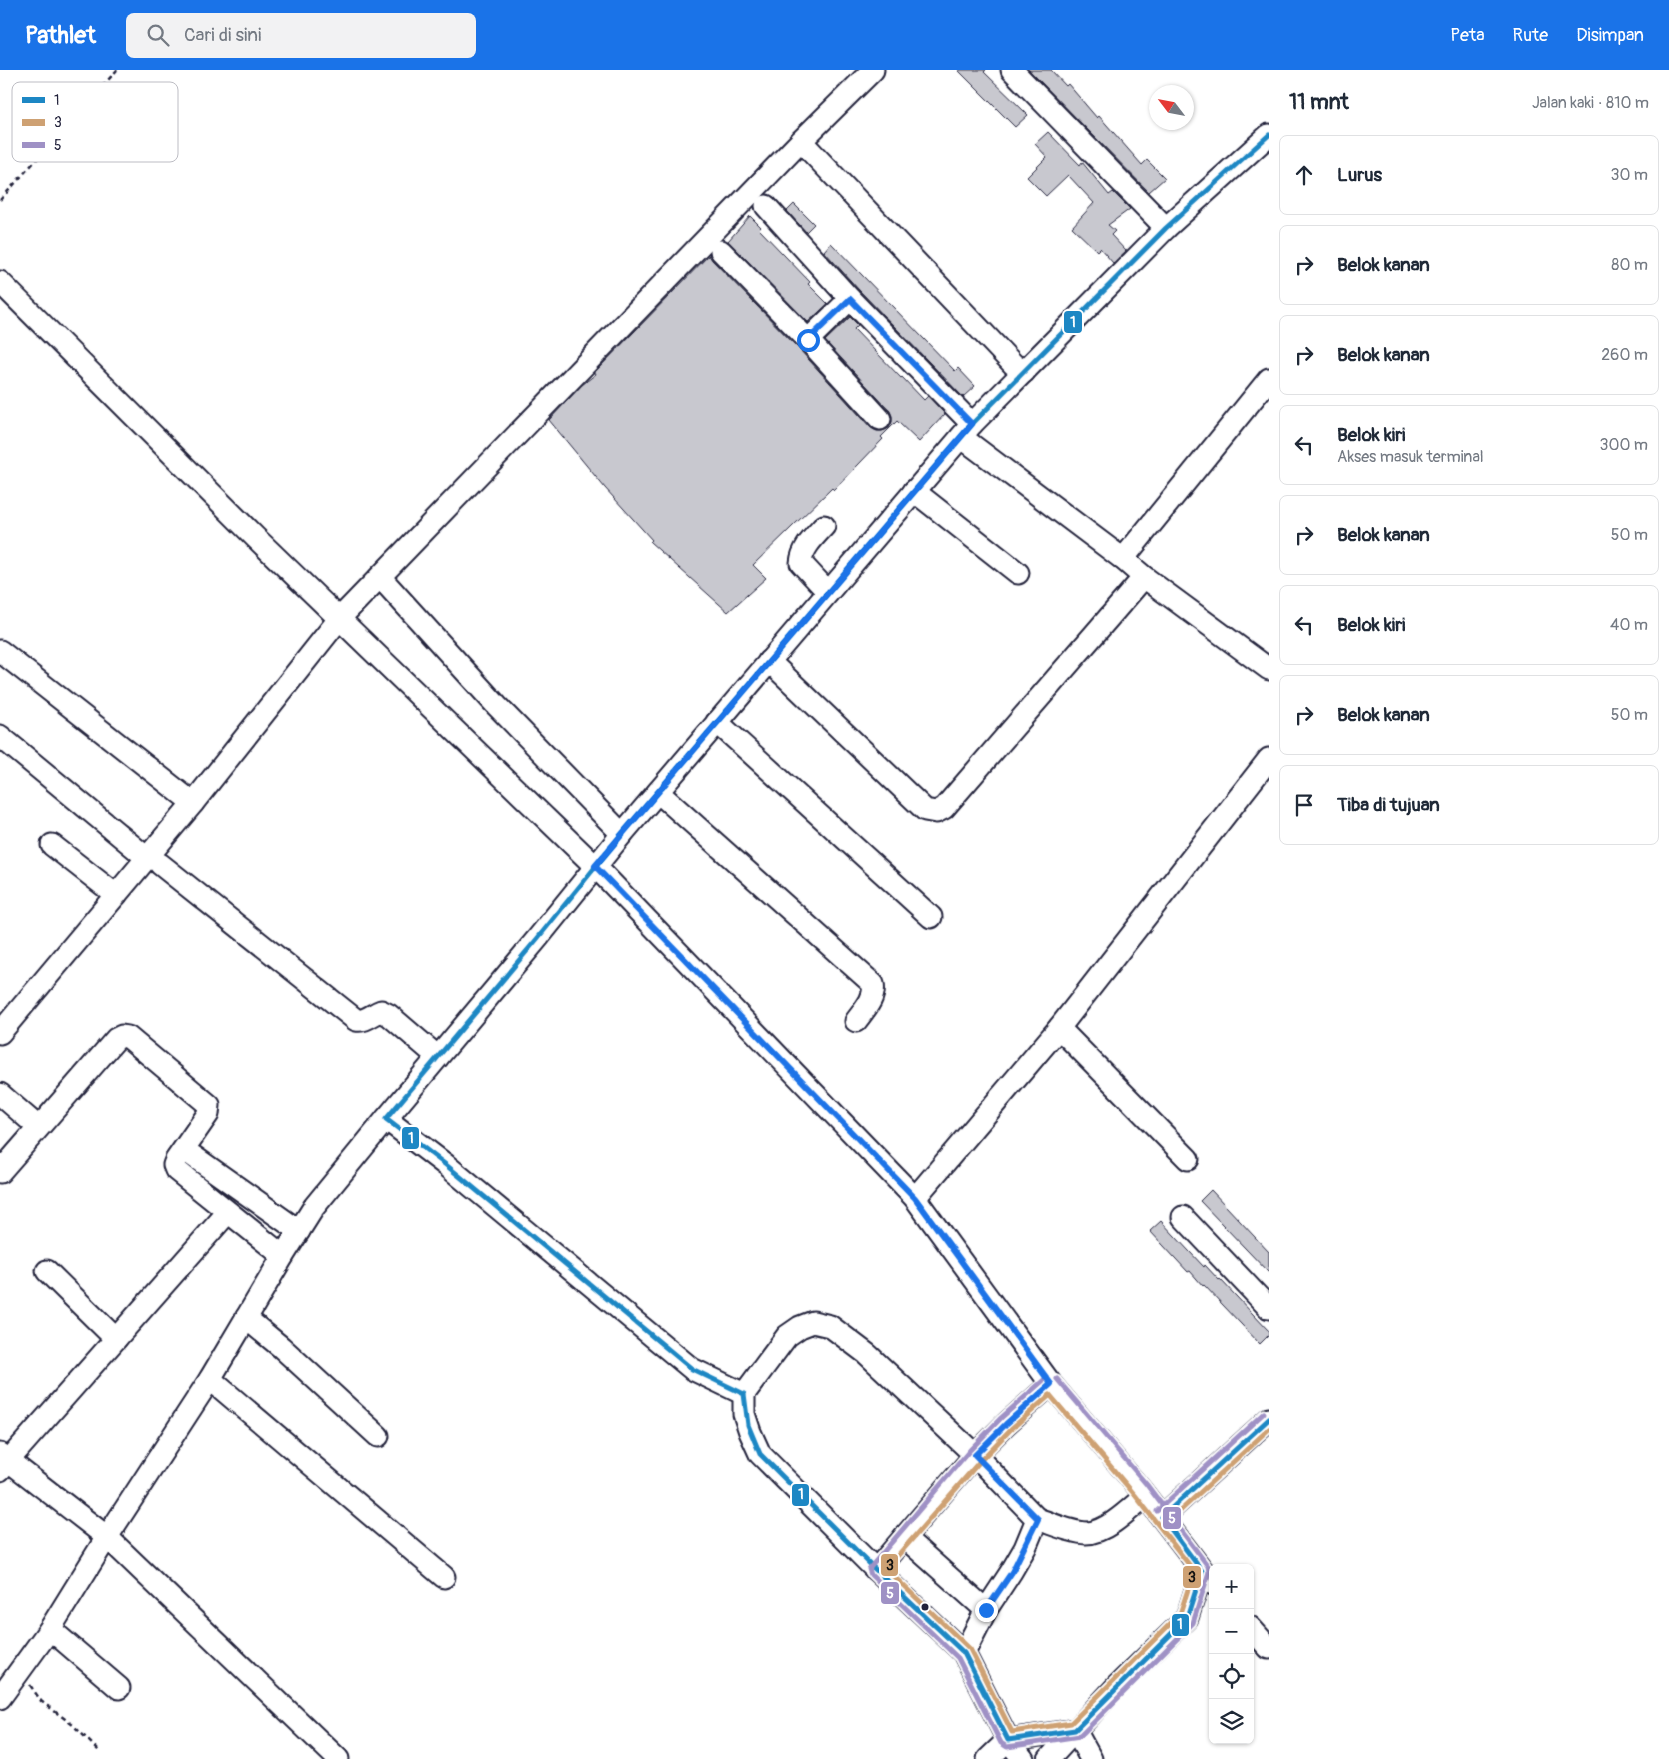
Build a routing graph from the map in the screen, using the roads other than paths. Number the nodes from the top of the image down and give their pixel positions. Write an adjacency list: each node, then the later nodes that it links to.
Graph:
1 (873, 70): 4 (street)
2 (1012, 70): 6 (street)
3 (1269, 135): 6 (street)
4 (801, 141): 11 (street); 19 (street)
5 (766, 206): 9 (street)
6 (1166, 228): 11 (street)
7 (721, 251): 10 (street)
8 (0, 282): 22 (street)
9 (850, 299): 10 (street); 14 (street)
10 (808, 340): 13 (street)
11 (1024, 372): 14 (street)
12 (1269, 379): 17 (street)
13 (880, 419)
14 (966, 431): 15 (street); 17 (street)
15 (914, 491): 18 (street); 21 (street)
16 (824, 526): 21 (street)
17 (1123, 559): 20 (street)
18 (1018, 573)
19 (380, 577): 22 (street); 31 (street)
20 (1144, 577): 24 (street); 25 (street)
21 (828, 592): 24 (street)
22 (339, 619): 30 (street); 34 (street)
23 (0, 651): 30 (street)
24 (769, 661): 26 (street)
25 (1269, 669)
26 (718, 722): 29 (street); 36 (street)
27 (0, 736): 33 (street)
28 (1267, 767): 38 (street)
29 (658, 792): 31 (street); 37 (street)
30 (193, 803): 33 (street)
31 (622, 834): 34 (street)
32 (52, 844): 35 (street)
33 (154, 861): 35 (street); 40 (street)
34 (595, 866): 40 (street); 47 (street)
35 (116, 896): 39 (street)
36 (932, 917)
37 (856, 1021)
38 (1059, 1028): 45 (street); 47 (street)
39 (0, 1033)
40 (438, 1057): 42 (street)
41 (0, 1094): 43 (street)
42 (386, 1119): 50 (street); 58 (street)
43 (38, 1127): 46 (street); 48 (street)
44 (192, 1156): 50 (street)
45 (1188, 1159)
46 (0, 1172)
47 (915, 1198): 57 (street)
48 (228, 1212): 51 (street); 55 (street)
49 (1184, 1217): 53 (street)
50 (299, 1231): 51 (street)
51 (283, 1256): 54 (street)
52 (47, 1271): 55 (street)
53 (1269, 1308)
54 (246, 1318): 56 (street); 60 (street)
55 (116, 1339): 62 (street)
56 (210, 1379): 66 (street); 69 (street)
57 (1051, 1384): 61 (street); 63 (street)
58 (744, 1394): 61 (street); 68 (street)
59 (1269, 1419): 64 (street)
60 (378, 1436)
61 (975, 1455): 65 (street); 67 (street)
62 (3, 1462): 66 (street)
63 (1145, 1496): 64 (street); 65 (street)
64 (1162, 1517): 70 (street)
65 (1038, 1519): 71 (street)
66 (107, 1537): 72 (street); 80 (street)
67 (904, 1537): 68 (street); 71 (street)
68 (876, 1570): 75 (street)
69 (444, 1577)
70 (1207, 1577): 78 (street)
71 (986, 1610): 75 (street)
72 (50, 1629): 76 (street); 77 (street)
73 (1254, 1631): 74 (street)
74 (1269, 1648)
75 (964, 1653): 79 (street)
76 (120, 1688)
77 (0, 1698)
78 (1075, 1730): 79 (street); 83 (street); 84 (street)
79 (1008, 1740): 81 (street); 82 (street)
80 (338, 1759)
81 (988, 1759)
82 (1023, 1759)
83 (1049, 1759)
84 (1091, 1759)

